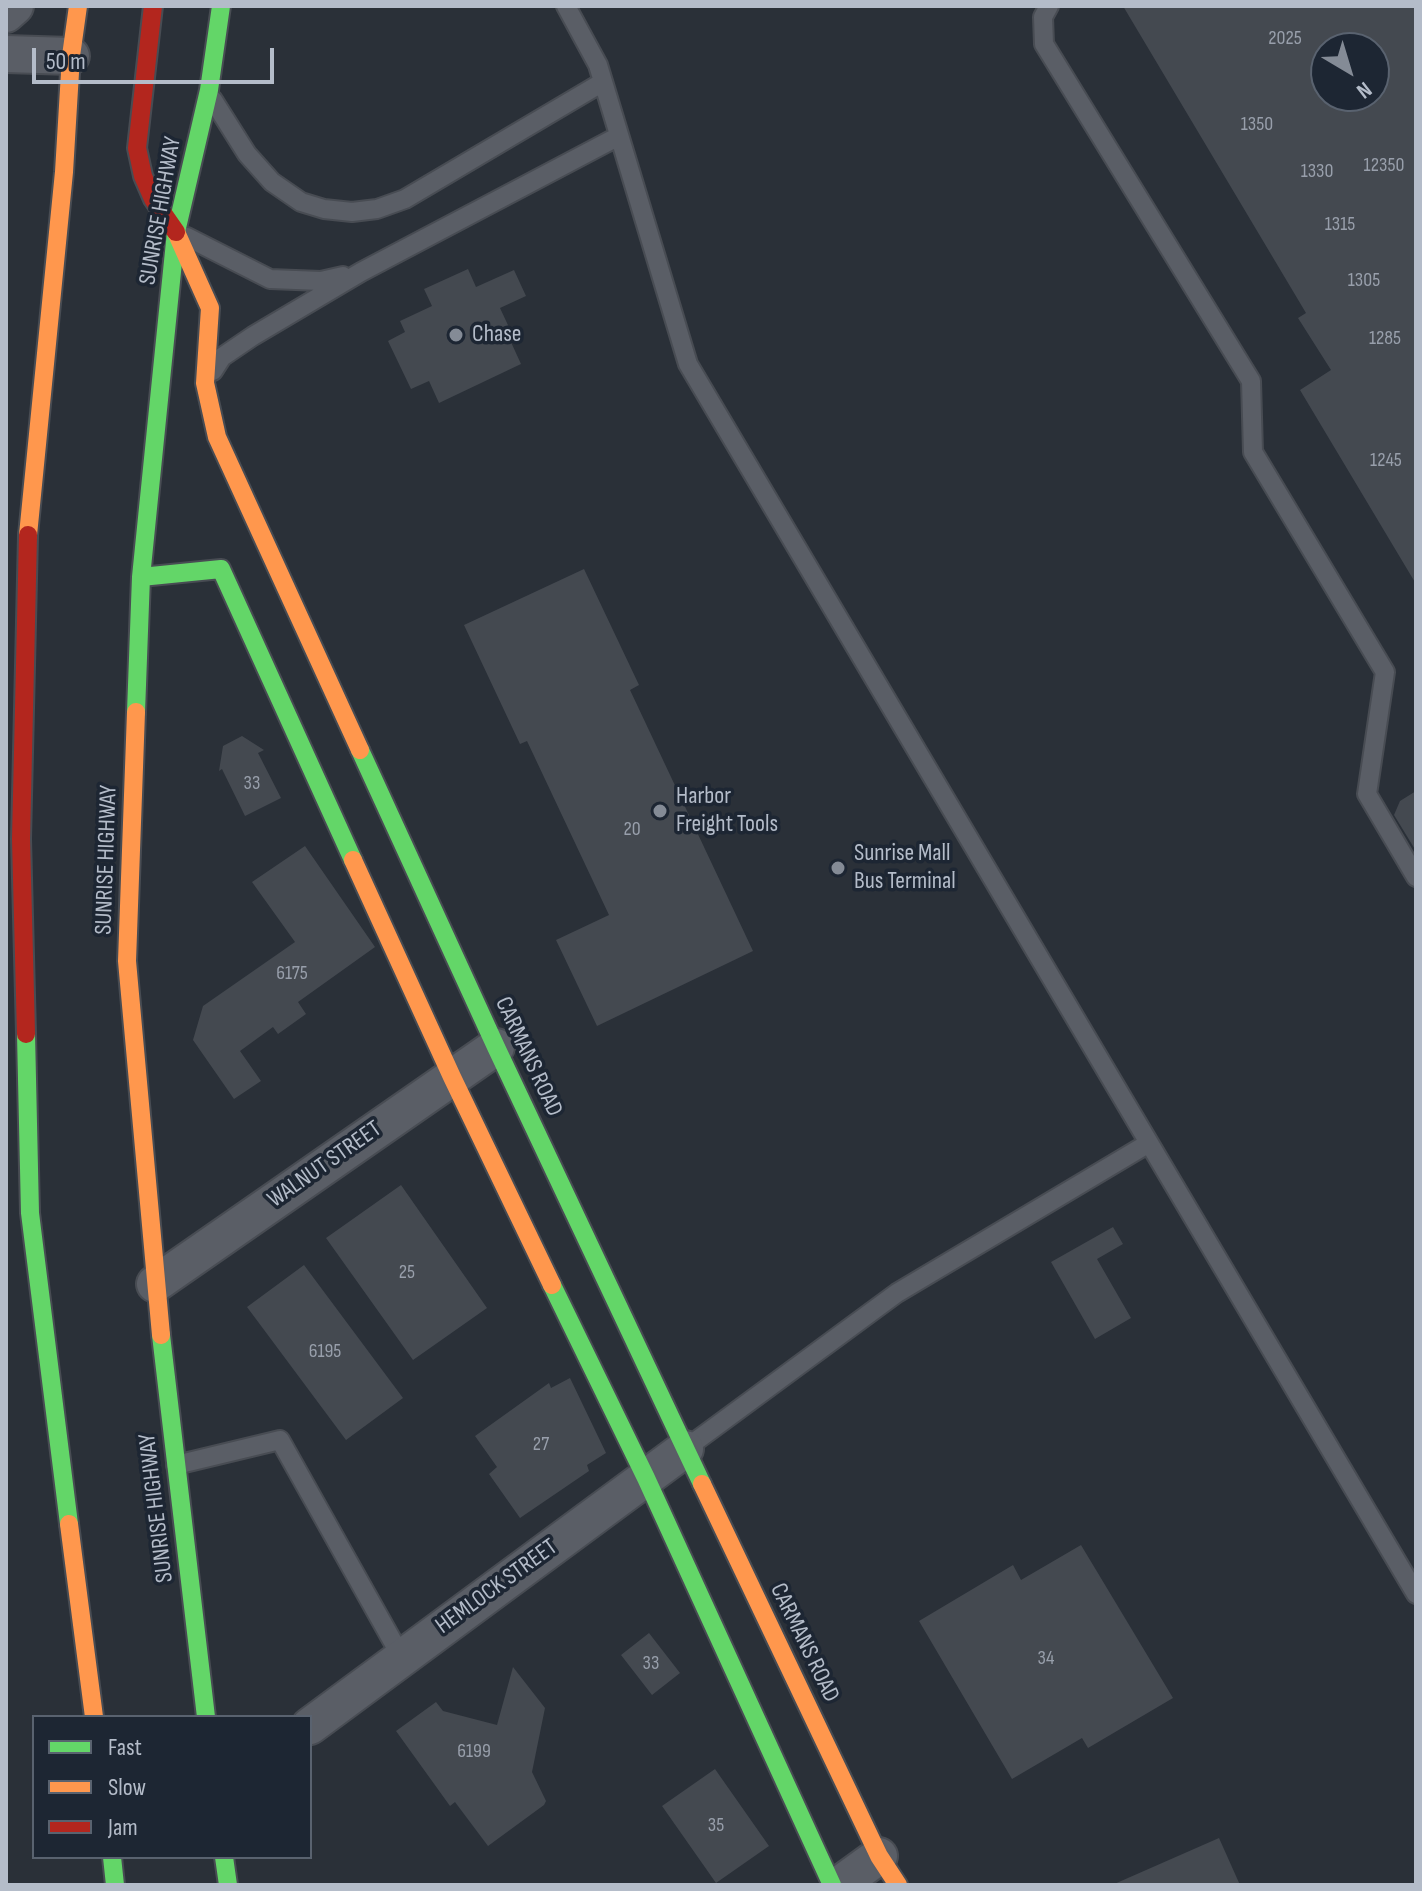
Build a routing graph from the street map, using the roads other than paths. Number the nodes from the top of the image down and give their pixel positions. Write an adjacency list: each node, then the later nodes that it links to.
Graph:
1 (15, 6): 7 (street)
2 (78, 6): 9 (main road)
3 (153, 6): 13 (main road, CARMANS ROAD)
4 (221, 6): 11 (main road, SUNRISE HIGHWAY)
5 (566, 6): 10 (lane)
6 (1049, 6): 17 (lane)
7 (6, 14)
8 (6, 54): 9 (street)
9 (71, 56): 27 (main road)
10 (600, 74): 11 (lane); 12 (lane)
11 (209, 90): 13 (main road, SUNRISE HIGHWAY)
12 (619, 136): 14 (lane); 20 (lane)
13 (176, 232): 14 (lane); 15 (main road, CARMANS ROAD); 16 (main road, SUNRISE HIGHWAY)
14 (361, 272): 15 (lane)
15 (205, 383): 18 (main road, CARMANS ROAD)
16 (141, 577): 19 (main road); 21 (main road, SUNRISE HIGHWAY)
17 (1416, 877)
18 (496, 1047): 19 (street, WALNUT STREET); 22 (main road, CARMANS ROAD)
19 (452, 1077): 21 (street, WALNUT STREET); 24 (main road)
20 (1149, 1143): 22 (lane); 25 (lane)
21 (155, 1284): 23 (main road, SUNRISE HIGHWAY)
22 (685, 1449): 24 (street, HEMLOCK STREET); 31 (main road, CARMANS ROAD)
23 (176, 1465): 26 (lane); 28 (main road, SUNRISE HIGHWAY)
24 (646, 1478): 26 (street, HEMLOCK STREET); 33 (main road)
25 (1416, 1594)
26 (402, 1658): 29 (street, HEMLOCK STREET)
27 (94, 1715)
28 (206, 1715)
29 (312, 1725)
30 (224, 1859): 32 (main road)
31 (888, 1870): 34 (street)
32 (228, 1885)
33 (832, 1885)
34 (839, 1885)

